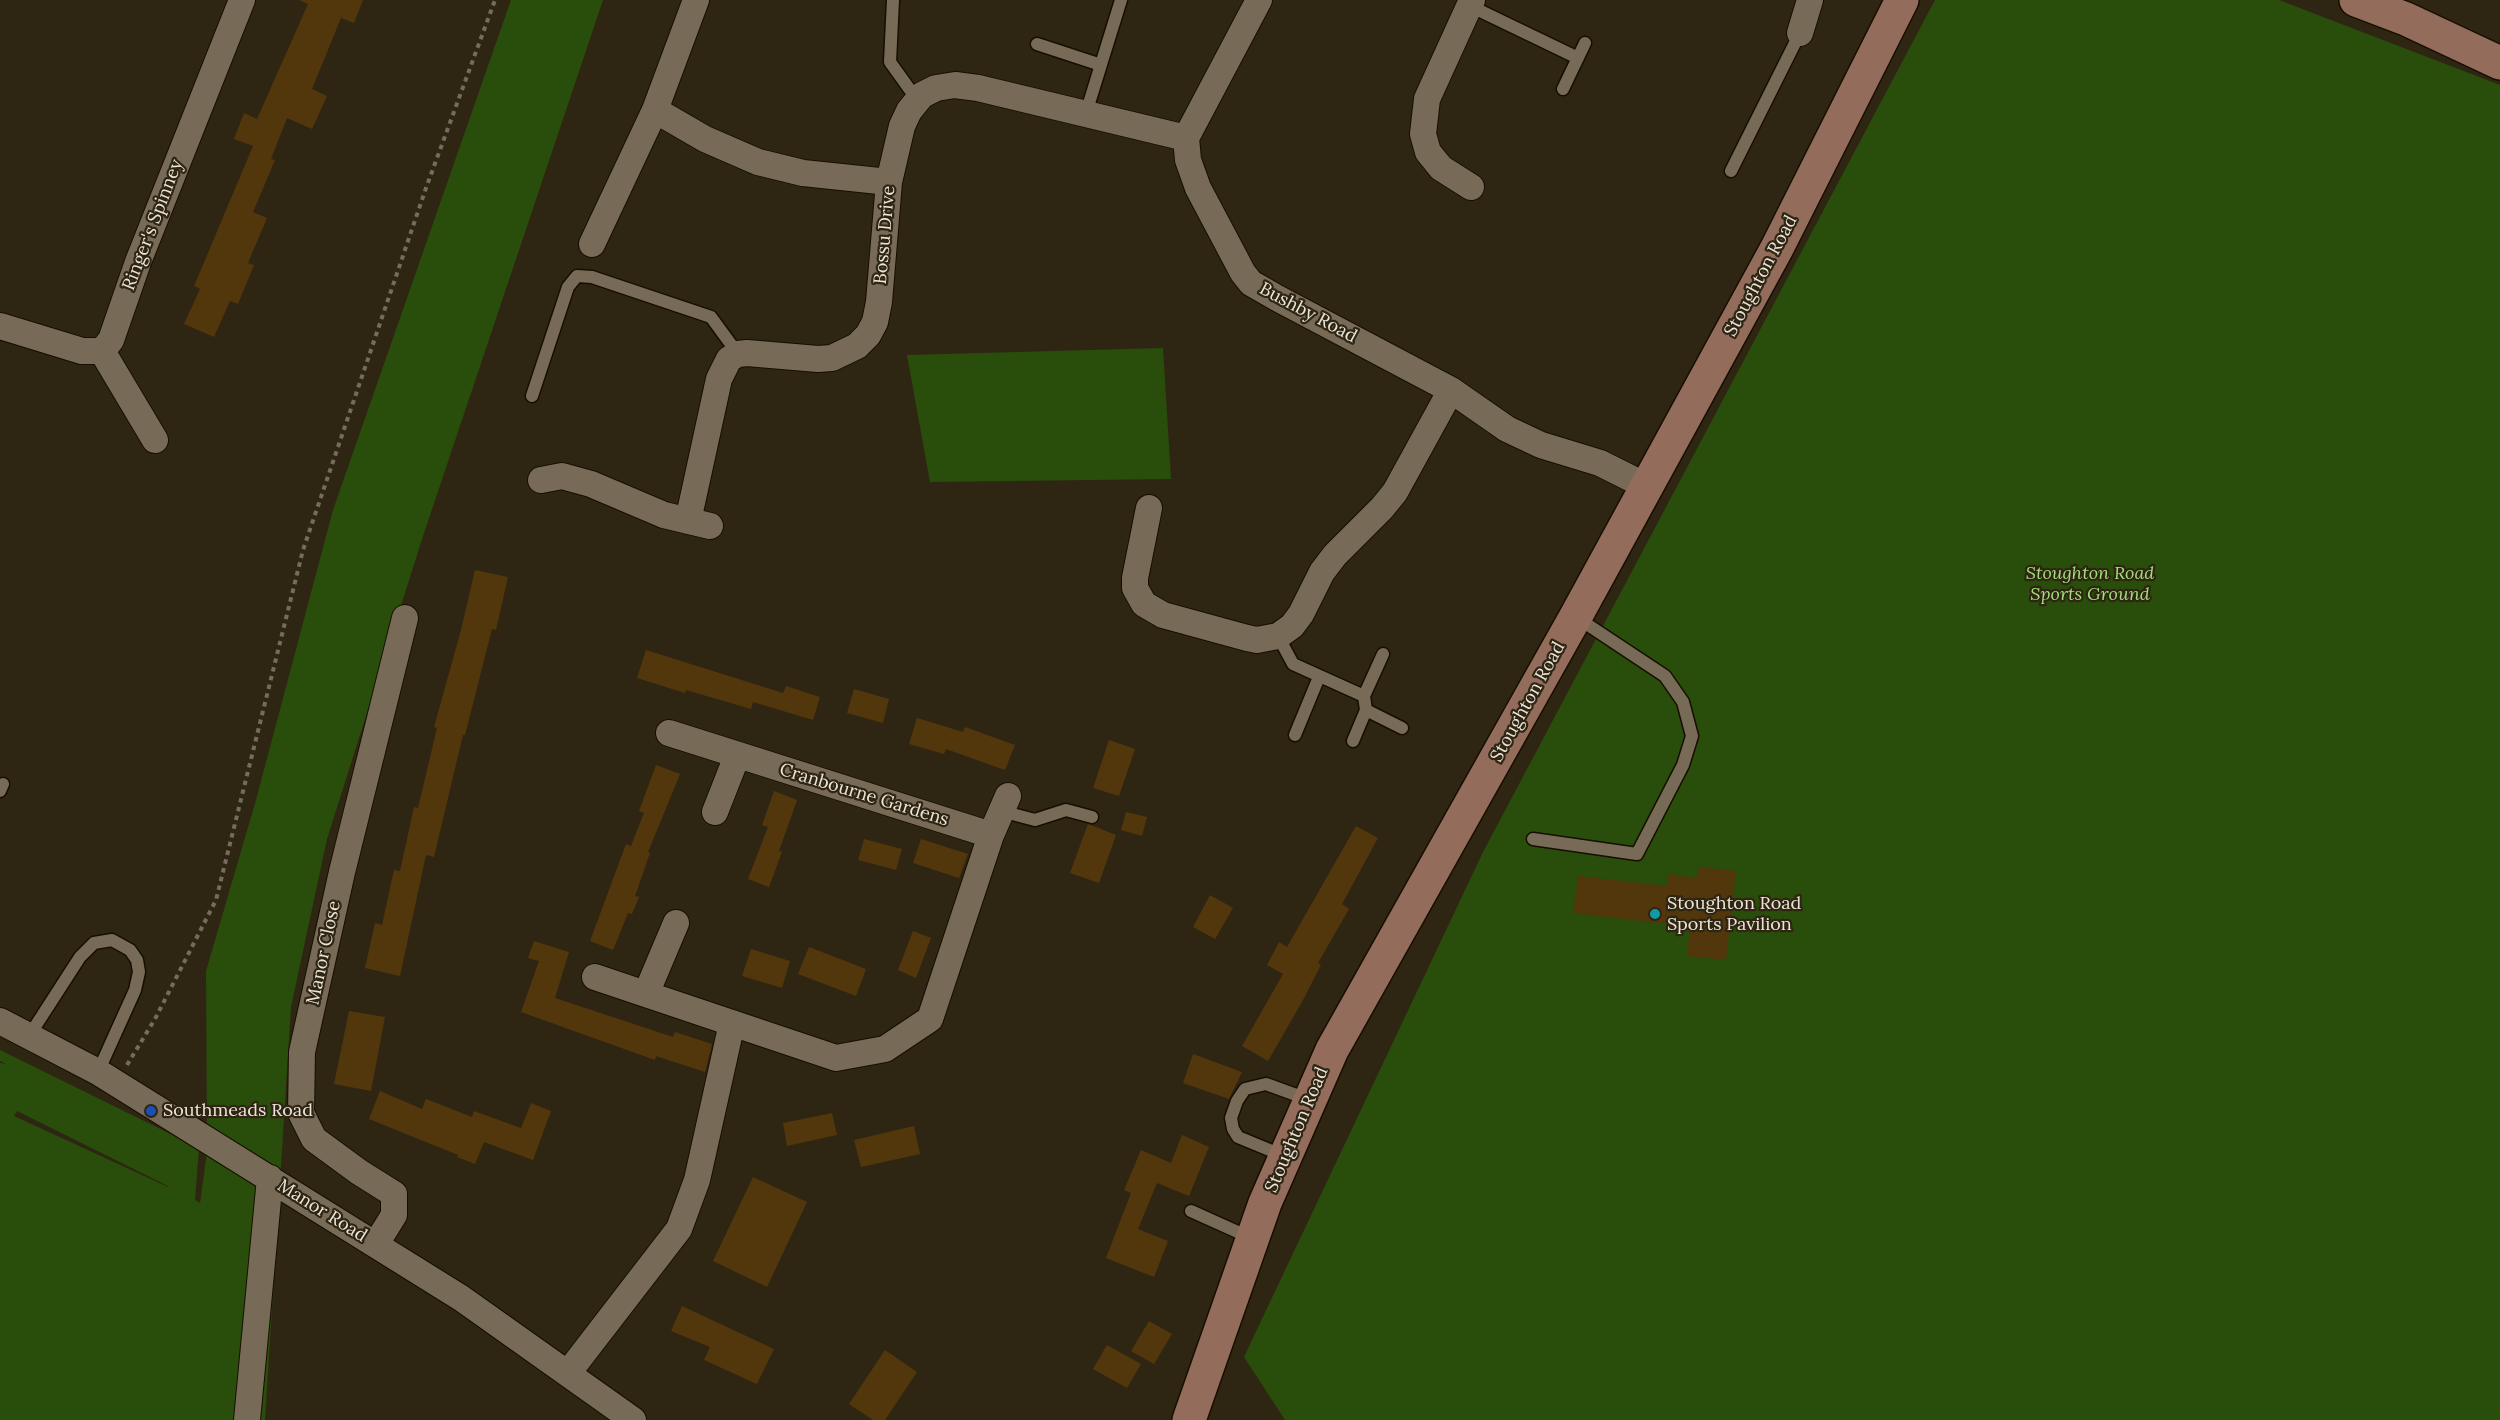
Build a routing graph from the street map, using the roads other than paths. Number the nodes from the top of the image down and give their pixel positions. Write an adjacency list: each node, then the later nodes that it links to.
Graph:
1 (242, 0): 26 (street, Ringer's Spinney)
2 (696, 0): 18 (street)
3 (893, 0): 17 (lane)
4 (1121, 0): 15 (lane)
5 (1259, 0): 20 (street)
6 (1810, 0): 10 (street)
7 (1902, 0): 32 (main road, Stoughton Road)
8 (2356, 0): 14 (main road)
9 (1471, 3): 13 (lane); 23 (street)
10 (1800, 33): 21 (lane)
11 (1585, 43): 13 (lane)
12 (1038, 44): 15 (lane)
13 (1578, 58): 16 (lane)
14 (2500, 63)
15 (1101, 65): 19 (lane)
16 (1563, 89)
17 (918, 101): 19 (street, Bossu Drive); 22 (street, Bossu Drive)
18 (655, 110): 22 (street); 24 (street)
19 (1086, 113): 20 (street, Bossu Drive)
20 (1186, 138): 28 (street, Bushby Road)
21 (1731, 171)
22 (889, 182): 27 (street, Bossu Drive)
23 (1471, 187)
24 (592, 244)
25 (0, 326): 26 (street)
26 (102, 351): 30 (street)
27 (738, 354): 29 (lane); 31 (street)
28 (1451, 390): 32 (street, Bushby Road); 36 (street)
29 (532, 396)
30 (155, 441)
31 (541, 480)
32 (1646, 486): 34 (main road, Stoughton Road)
33 (1149, 508): 36 (street)
34 (1576, 616): 50 (lane); 58 (main road, Stoughton Road)
35 (405, 618): 63 (street, Manor Close)
36 (1278, 636): 38 (lane)
37 (1383, 654): 39 (lane)
38 (1319, 676): 39 (lane); 43 (lane)
39 (1364, 696): 40 (lane)
40 (1366, 710): 41 (lane); 44 (lane)
41 (1402, 728)
42 (669, 733): 45 (street, Cranbourne Gardens)
43 (1295, 735)
44 (1353, 741)
45 (737, 756): 47 (street); 49 (street, Cranbourne Gardens)
46 (1004, 803): 48 (lane); 49 (street)
47 (715, 813)
48 (1092, 817)
49 (991, 835): 55 (street)
50 (1533, 839)
51 (676, 923): 53 (street)
52 (595, 977): 53 (street)
53 (646, 994): 55 (street)
54 (0, 1021): 56 (street, Manor Road)
55 (732, 1023): 64 (street)
56 (29, 1036): 57 (street, Manor Road); 57 (lane)
57 (107, 1077): 60 (street, Manor Road)
58 (1310, 1101): 59 (main road, Stoughton Road); 59 (lane)
59 (1286, 1156): 62 (main road, Stoughton Road)
60 (270, 1178): 63 (street, Manor Road); 65 (street)
61 (1191, 1211): 62 (lane)
62 (1253, 1238): 67 (main road, Stoughton Road)
63 (376, 1244): 64 (street, Manor Road)
64 (568, 1373): 66 (street, Manor Road)
65 (247, 1420)
66 (633, 1420)
67 (1189, 1420)

